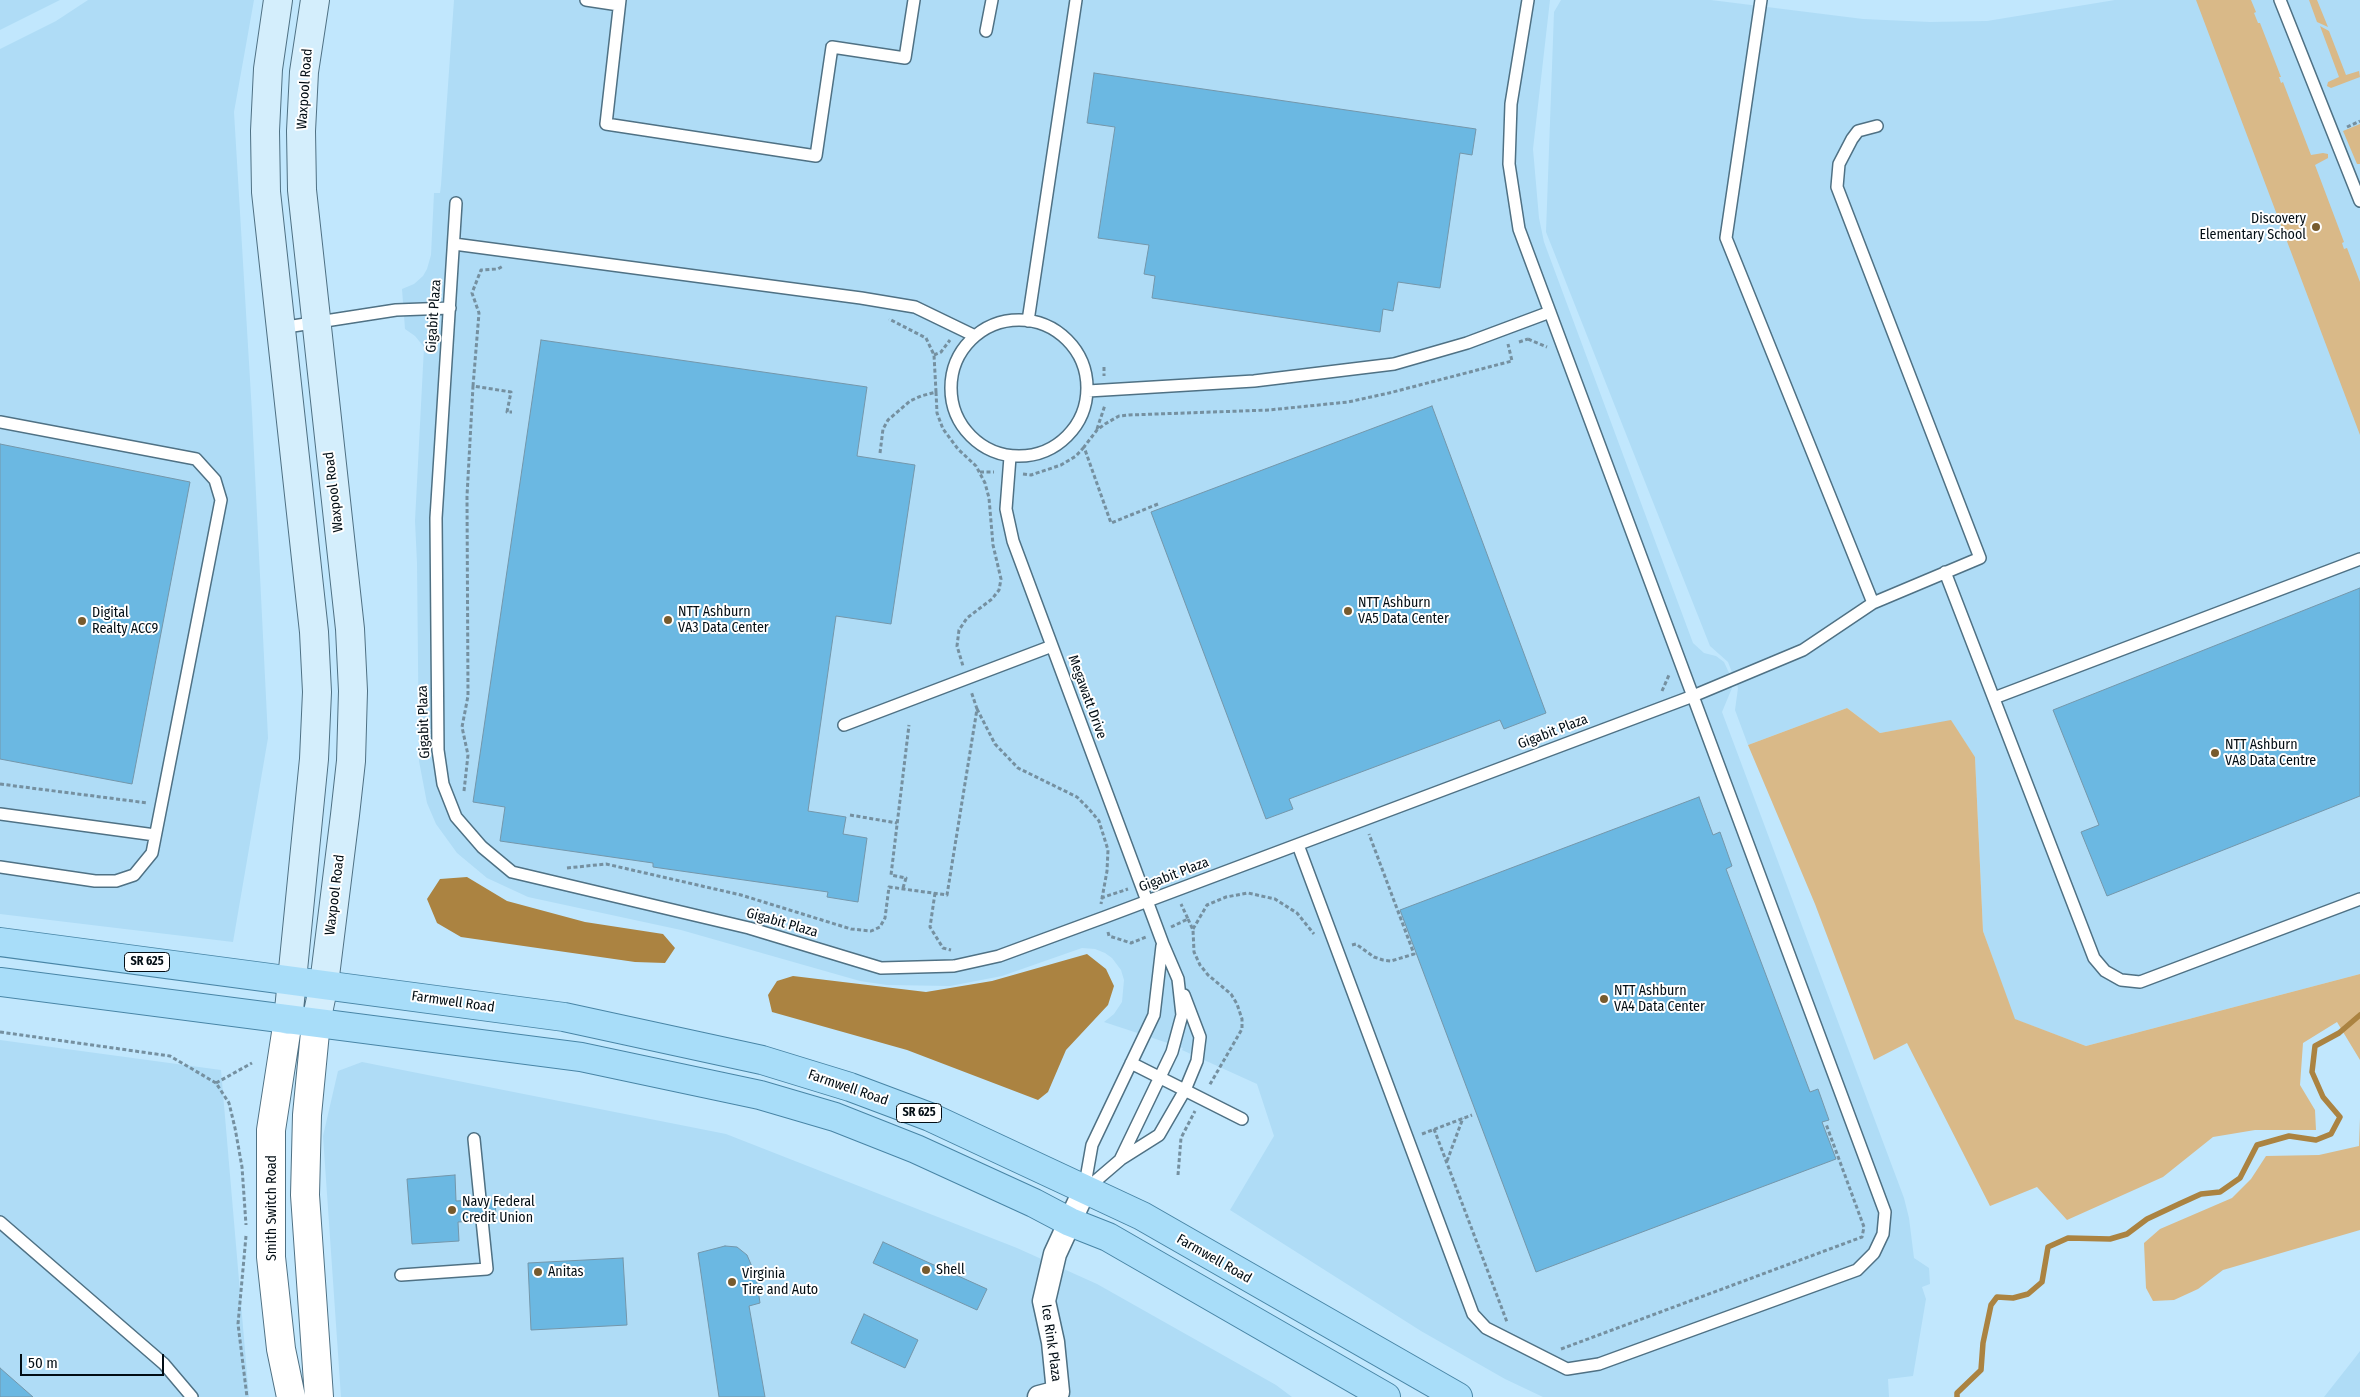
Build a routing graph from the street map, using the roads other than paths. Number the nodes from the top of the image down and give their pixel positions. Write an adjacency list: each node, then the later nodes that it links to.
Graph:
1 (278, 0): 20 (main road)
2 (314, 0): 19 (main road, Waxpool Road)
3 (586, 0): 10 (lane)
4 (914, 0): 10 (lane)
5 (992, 0): 11 (lane)
6 (1076, 0): 18 (lane)
7 (1528, 0): 17 (lane)
8 (1761, 0): 27 (lane)
9 (2280, 0): 13 (lane)
10 (620, 2)
11 (986, 31)
12 (1876, 126): 26 (lane, Gigabit Plaza)
13 (2360, 202)
14 (456, 203): 15 (lane, Gigabit Plaza)
15 (454, 244): 16 (lane, Gigabit Plaza); 21 (lane)
16 (450, 308): 19 (lane); 37 (lane, Gigabit Plaza)
17 (1550, 312): 22 (lane); 29 (lane)
18 (1028, 321): 21 (lane); 22 (lane)
19 (315, 323): 20 (lane); 43 (main road, Waxpool Road)
20 (279, 328): 41 (main road)
21 (975, 336): 24 (lane)
22 (1088, 391): 24 (lane)
23 (0, 422): 33 (lane)
24 (1010, 456): 28 (lane, Megawatt Drive)
25 (2360, 559): 30 (lane)
26 (1946, 572): 27 (lane, Gigabit Plaza); 30 (lane)
27 (1873, 603): 29 (lane, Gigabit Plaza)
28 (1052, 646): 31 (lane); 37 (lane, Megawatt Drive)
29 (1694, 696): 34 (lane, Gigabit Plaza); 34 (lane)
30 (1994, 698): 36 (lane)
31 (844, 725)
32 (0, 814): 33 (lane)
33 (155, 835): 35 (lane)
34 (1298, 845): 37 (lane, Gigabit Plaza)
35 (0, 867)
36 (2360, 899)
37 (1147, 902): 39 (lane, Megawatt Drive)
38 (0, 942): 41 (main road, SR 625)
39 (1163, 944): 40 (lane, Megawatt Drive); 46 (lane)
40 (1178, 979): 47 (lane); 48 (lane)
41 (294, 981): 43 (main road, SR 625); 44 (main road)
42 (0, 982): 44 (main road, SR 625)
43 (324, 984): 45 (main road, Waxpool Road); 52 (main road, Farmwell Road / SR 625)
44 (288, 1020): 45 (main road, SR 625); 59 (street, Smith Switch Road)
45 (316, 1022): 56 (main road, SR 625); 60 (street)
46 (1131, 1063): 47 (lane); 52 (lane)
47 (1160, 1078): 48 (lane); 51 (lane)
48 (1185, 1090): 49 (lane); 51 (lane)
49 (1242, 1119)
50 (474, 1139): 53 (lane)
51 (1120, 1160): 52 (lane)
52 (1084, 1191): 56 (street, Ice Rink Plaza); 63 (main road, Farmwell Road / SR 625)
53 (480, 1199)
54 (482, 1220): 57 (lane)
55 (0, 1222): 58 (lane)
56 (1070, 1222): 61 (street, Ice Rink Plaza); 62 (main road, SR 625)
57 (401, 1276)
58 (192, 1397)
59 (291, 1397)
60 (319, 1397)
61 (1039, 1397)
62 (1386, 1397)
63 (1458, 1397)

